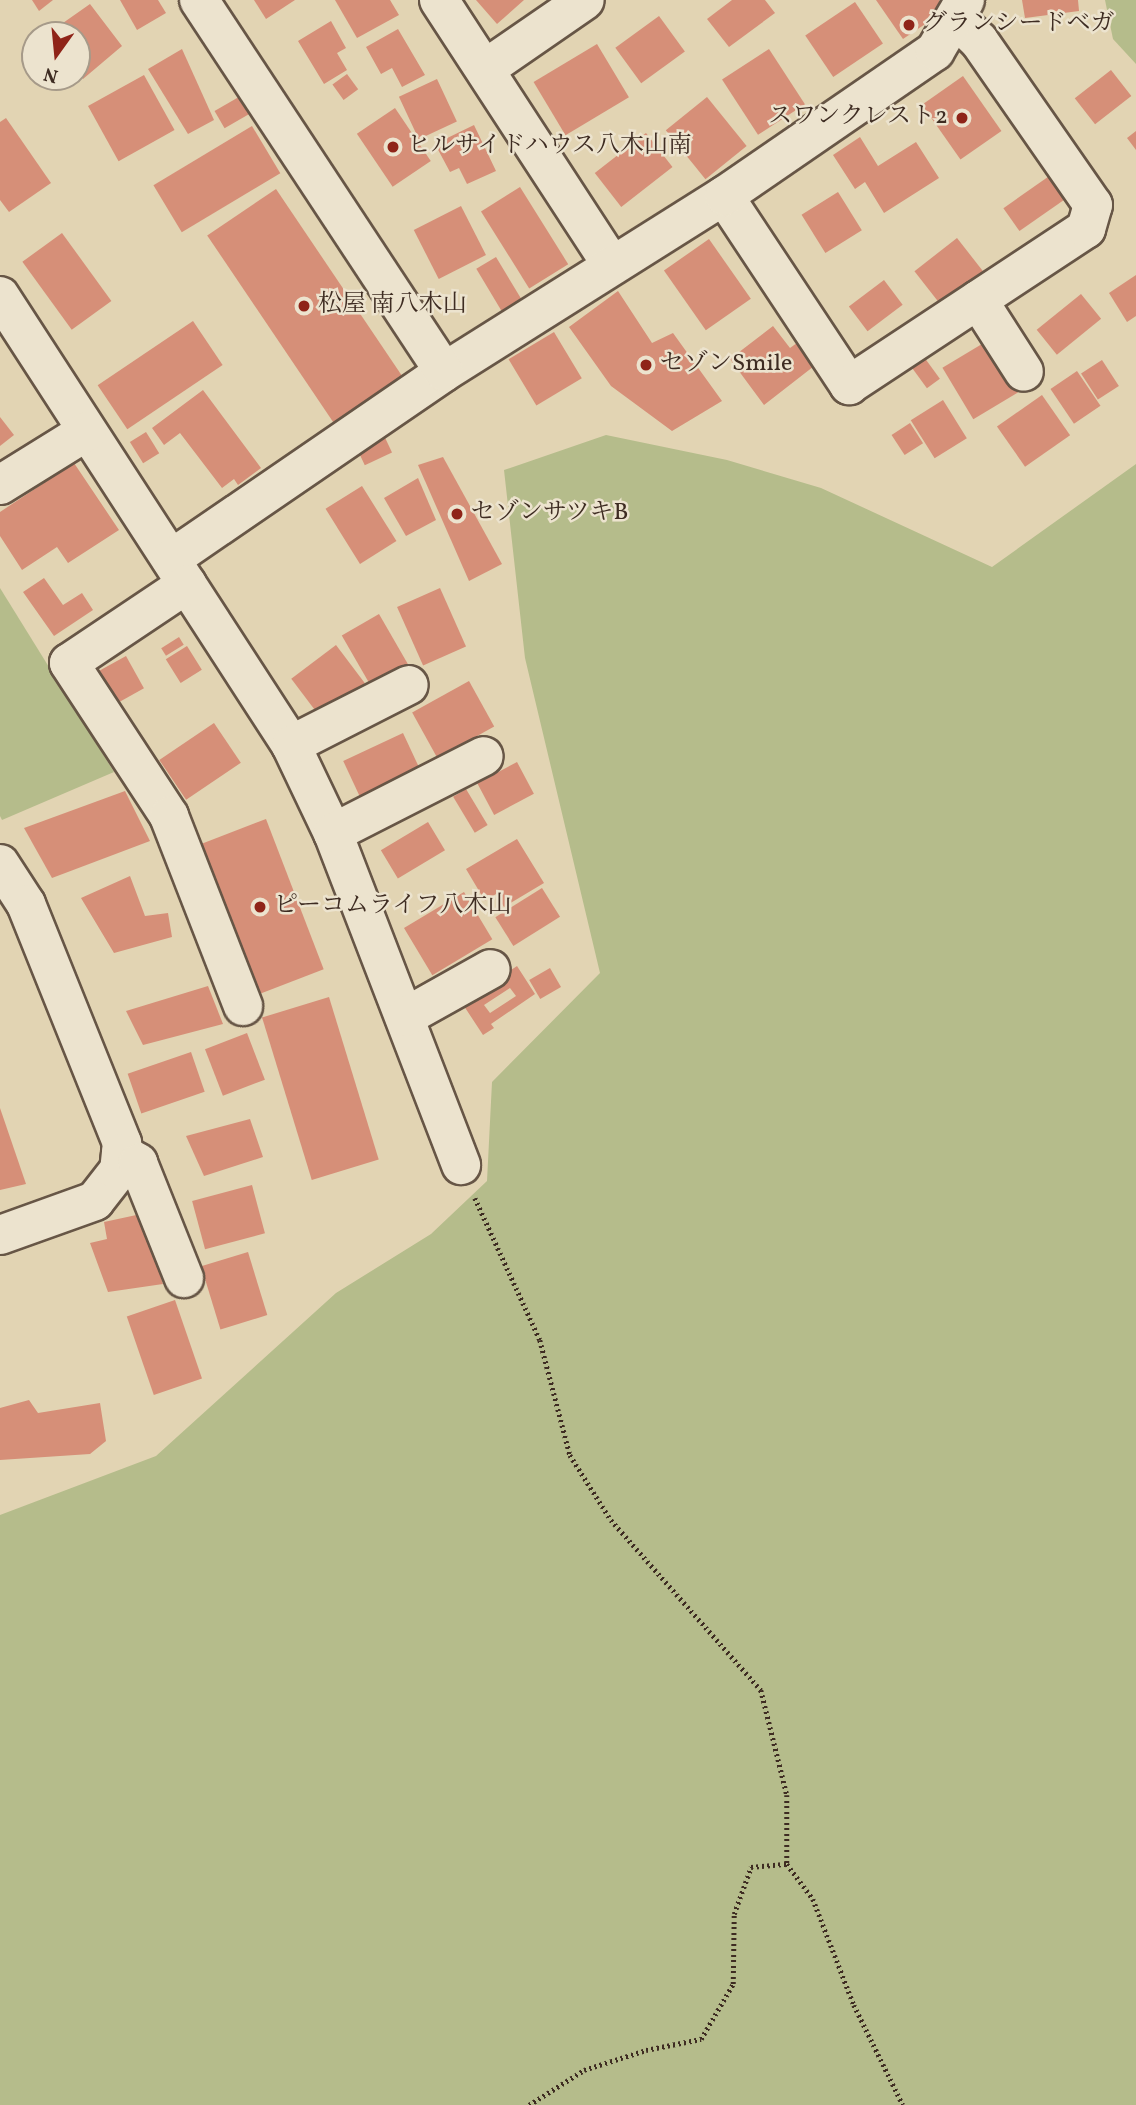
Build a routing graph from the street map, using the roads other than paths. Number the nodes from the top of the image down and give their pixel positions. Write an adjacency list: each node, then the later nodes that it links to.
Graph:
1 (199, 0): 10 (street)
2 (439, 0): 5 (street)
3 (585, 0): 5 (street)
4 (960, 10): 6 (street); 9 (street)
5 (485, 69): 7 (street)
6 (724, 196): 7 (street); 9 (street)
7 (611, 264): 10 (street)
8 (0, 296): 12 (street)
9 (978, 300): 11 (street)
10 (444, 372): 14 (street)
11 (1024, 372)
12 (87, 430): 13 (street); 14 (street)
13 (0, 485)
14 (179, 572): 16 (street); 21 (street)
15 (409, 685): 16 (street)
16 (291, 745): 18 (street)
17 (484, 756): 18 (street)
18 (333, 833): 22 (street)
19 (0, 864): 23 (street)
20 (491, 968): 22 (street)
21 (243, 1006)
22 (405, 1017): 24 (street)
23 (121, 1153): 25 (street); 26 (street)
24 (461, 1166)
25 (0, 1235)
26 (184, 1278)

